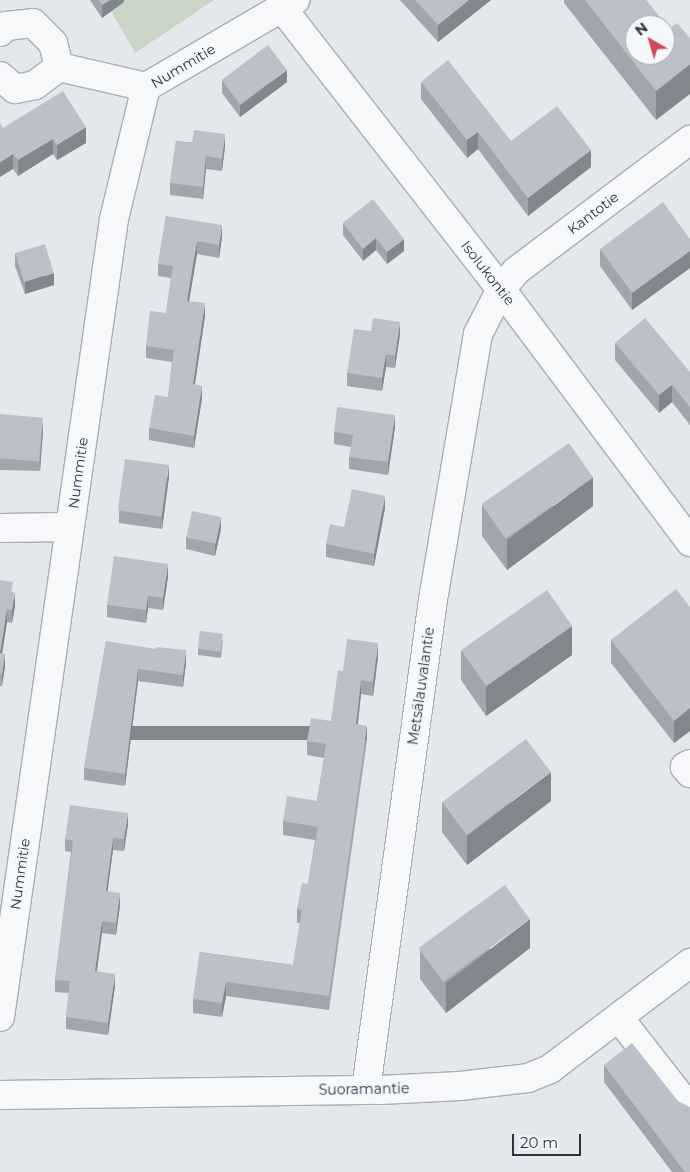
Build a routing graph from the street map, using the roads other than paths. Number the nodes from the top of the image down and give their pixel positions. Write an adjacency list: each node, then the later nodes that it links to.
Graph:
1 (288, 4): 5 (street, Nummitie); 7 (street, Isolukontie)
2 (0, 32): 3 (street)
3 (60, 68): 4 (street); 5 (street)
4 (0, 76)
5 (146, 86): 8 (street, Nummitie)
6 (690, 140): 7 (street, Kantotie)
7 (501, 289): 10 (street, Isolukontie); 17 (street, Metsälauvalantie)
8 (70, 527): 9 (street); 13 (street, Nummitie)
9 (0, 528)
10 (690, 542)
11 (690, 764): 12 (street)
12 (690, 773)
13 (7, 916): 15 (street, Nummitie)
14 (690, 963): 16 (street, Suoramantie)
15 (0, 1017)
16 (620, 1018): 17 (street, Suoramantie); 19 (street)
17 (366, 1089): 18 (street, Suoramantie)
18 (0, 1095)
19 (690, 1109)

